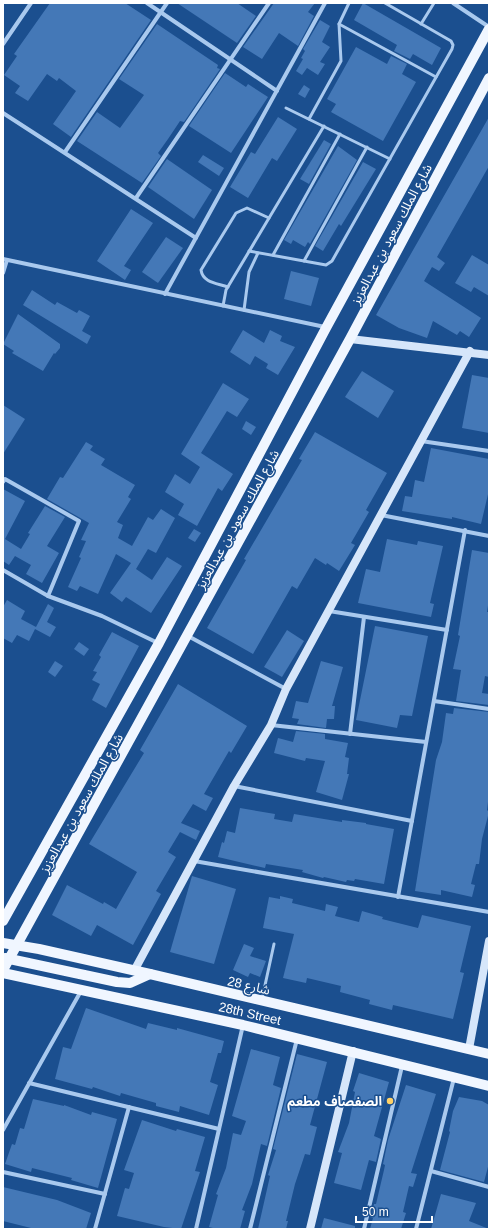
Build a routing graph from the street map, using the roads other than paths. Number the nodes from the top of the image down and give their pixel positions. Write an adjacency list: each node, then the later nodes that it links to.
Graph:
1 (31, 3): 14 (street)
2 (147, 3): 10 (street)
3 (167, 3): 10 (street)
4 (268, 3): 15 (street)
5 (325, 3): 18 (street)
6 (349, 3): 11 (lane)
7 (385, 3): 12 (lane)
8 (434, 3): 12 (lane)
9 (453, 3): 13 (street)
10 (161, 12): 15 (street); 25 (street)
11 (338, 24): 16 (lane); 21 (lane)
12 (421, 24): 16 (lane)
13 (489, 28): 40 (main road, شارع الملك سعود بن عبدالعزيز)
14 (3, 44)
15 (230, 59): 18 (street); 27 (street)
16 (436, 77): 26 (lane)
17 (489, 78): 41 (main road, شارع الملك سعود بن عبدالعزيز)
18 (277, 91): 29 (street)
19 (286, 108): 21 (lane)
20 (3, 113): 25 (street)
21 (309, 119): 22 (lane)
22 (324, 126): 23 (lane); 28 (lane)
23 (340, 134): 24 (lane); 32 (lane)
24 (367, 147): 26 (lane); 34 (lane)
25 (65, 152): 27 (street)
26 (390, 159): 34 (lane)
27 (136, 198): 29 (street)
28 (269, 218): 30 (lane); 36 (lane)
29 (196, 238): 37 (street)
30 (249, 251): 31 (lane); 36 (lane)
31 (258, 253): 32 (lane); 39 (lane)
32 (272, 255): 34 (lane)
33 (5, 259): 35 (street); 37 (street)
34 (304, 261)
35 (3, 273)
36 (228, 287): 38 (lane)
37 (165, 294): 38 (street)
38 (223, 306): 39 (street)
39 (244, 310): 40 (street)
40 (326, 328): 56 (main road, شارع الملك سعود بن عبدالعزيز)
41 (350, 340): 42 (street); 55 (main road, شارع الملك سعود بن عبدالعزيز)
42 (470, 351): 43 (street); 44 (street)
43 (489, 355)
44 (421, 441): 45 (street); 47 (street)
45 (489, 451)
46 (3, 482): 51 (street)
47 (381, 515): 48 (street); 52 (street)
48 (465, 530): 49 (street); 54 (street)
49 (489, 536)
50 (3, 570): 51 (street)
51 (48, 596): 56 (street)
52 (329, 611): 53 (street); 57 (street)
53 (364, 617): 54 (street); 61 (street)
54 (447, 630): 58 (street)
55 (188, 636): 57 (street); 72 (main road, شارع الملك سعود بن عبدالعزيز)
56 (159, 643): 68 (main road, شارع الملك سعود بن عبدالعزيز)
57 (286, 690): 60 (street)
58 (434, 701): 59 (street); 62 (street)
59 (489, 709)
60 (271, 725): 61 (street); 63 (street)
61 (350, 734): 62 (street)
62 (426, 742): 64 (street)
63 (234, 786): 64 (street); 65 (street)
64 (412, 820): 66 (street)
65 (194, 861): 66 (street); 74 (street)
66 (398, 897): 67 (street)
67 (489, 912)
68 (3, 921)
69 (489, 941): 75 (street)
70 (3, 943): 72 (main road, شارع 28)
71 (274, 944): 79 (lane)
72 (17, 946): 73 (main road, شارع الملك سعود بن عبدالعزيز); 74 (main road, شارع 28)
73 (6, 958): 76 (main road, شارع الملك سعود بن عبدالعزيز); 77 (main road)
74 (134, 971): 77 (main road, شارع 28)
75 (486, 971): 82 (street)
76 (3, 972): 78 (main road, 28th Street)
77 (150, 974): 79 (main road, شارع 28)
78 (82, 990): 80 (main road, 28th Street); 87 (street)
79 (262, 1001): 82 (main road, شارع 28)
80 (243, 1024): 81 (main road, 28th Street); 90 (street)
81 (297, 1038): 83 (main road, 28th Street); 98 (street)
82 (469, 1049): 84 (main road, شارع 28)
83 (353, 1051): 85 (main road, 28th Street); 99 (street)
84 (489, 1054)
85 (402, 1064): 86 (main road, 28th Street); 100 (street)
86 (455, 1078): 88 (main road, 28th Street); 92 (street)
87 (29, 1083): 89 (street); 91 (street)
88 (489, 1086)
89 (129, 1107): 90 (street); 95 (street)
90 (219, 1129): 97 (street)
91 (3, 1130)
92 (431, 1171): 94 (street); 101 (street)
93 (3, 1172): 95 (street)
94 (489, 1187)
95 (105, 1194): 96 (street)
96 (95, 1229)
97 (196, 1229)
98 (250, 1229)
99 (310, 1229)
100 (364, 1229)
101 (416, 1229)

